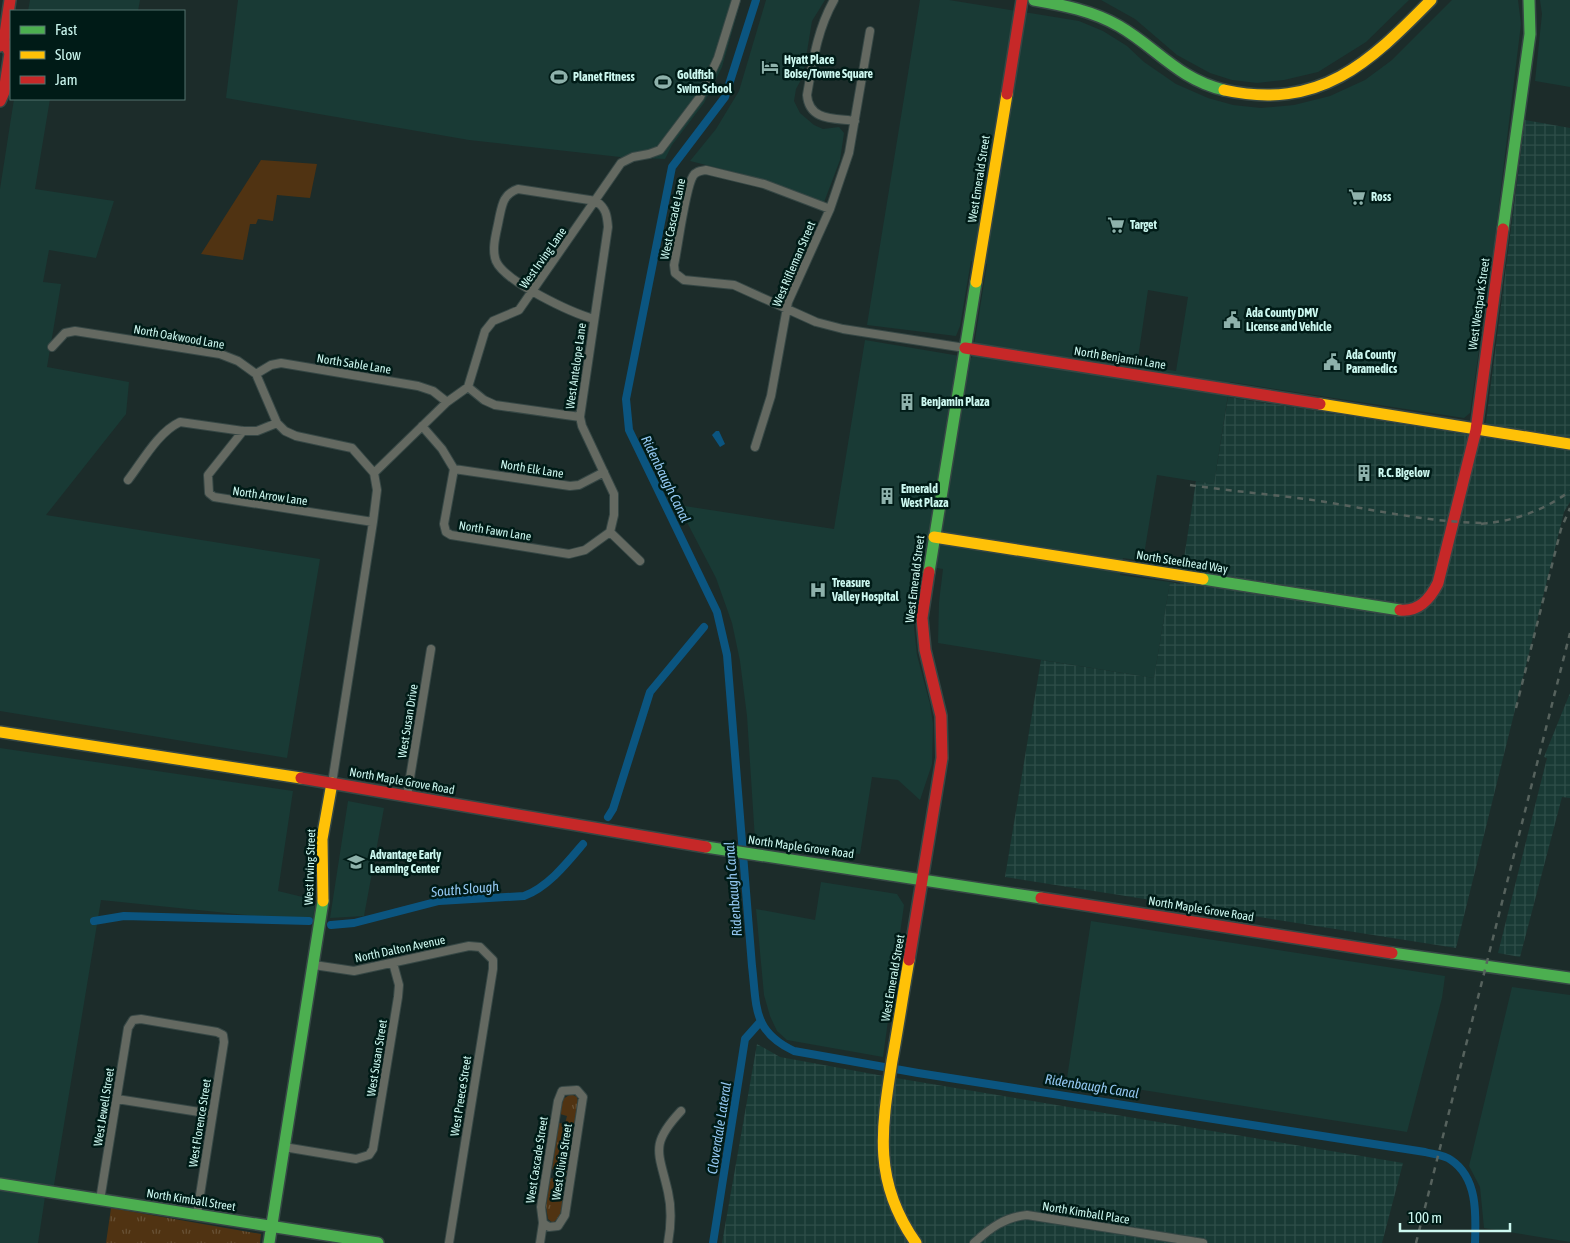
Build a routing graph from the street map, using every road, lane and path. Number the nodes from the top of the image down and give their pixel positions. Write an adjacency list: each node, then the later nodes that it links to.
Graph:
1 (10, 0): 9 (main road)
2 (736, 0): 12 (street, West Irving Lane)
3 (834, 0): 11 (street)
4 (1022, 0): 19 (main road, West Emerald Street)
5 (1034, 0): 6 (main road)
6 (1431, 0)
7 (1529, 0): 26 (main road, West Westpark Street)
8 (870, 31): 11 (street, West Rifleman Street)
9 (2, 44): 10 (main road)
10 (0, 101)
11 (855, 121): 13 (street, West Rifleman Street)
12 (596, 201): 15 (street, West Irving Lane); 15 (street); 17 (street, West Antelope Lane)
13 (830, 209): 14 (street, West Cascade Lane); 16 (street, West Rifleman Street)
14 (675, 273): 16 (street, North Benjamin Lane)
15 (533, 292): 17 (street); 21 (street, West Irving Lane)
16 (786, 310): 19 (street, North Benjamin Lane); 29 (street, West Rifleman Street)
17 (594, 319): 23 (street, West Antelope Lane)
18 (52, 347): 20 (street, North Oakwood Lane)
19 (965, 348): 26 (main road, North Benjamin Lane); 36 (main road, West Emerald Street)
20 (256, 374): 22 (street, North Sable Lane); 24 (street)
21 (468, 387): 22 (street); 23 (street)
22 (447, 402): 25 (street)
23 (580, 417): 31 (street, West Antelope Lane)
24 (277, 423): 27 (street); 32 (street)
25 (422, 426): 30 (street); 32 (street)
26 (1476, 430): 28 (main road, North Benjamin Lane); 38 (main road, West Westpark Street)
27 (243, 431): 33 (street); 34 (street, North Arrow Lane)
28 (1570, 444)
29 (755, 447)
30 (454, 468): 31 (street, North Elk Lane); 35 (street, North Fawn Lane)
31 (604, 472): 35 (street, West Antelope Lane)
32 (374, 473): 34 (street)
33 (128, 480)
34 (373, 522): 41 (street, West Irving Street)
35 (610, 532): 37 (street)
36 (934, 537): 38 (main road, North Steelhead Way); 43 (main road, West Emerald Street)
37 (640, 561)
38 (1425, 605)
39 (431, 649): 42 (street, West Susan Drive)
40 (0, 732): 41 (main road, North Maple Grove Road)
41 (332, 782): 42 (main road, North Maple Grove Road); 46 (main road, West Irving Street)
42 (407, 796): 43 (main road, North Maple Grove Road)
43 (924, 879): 47 (main road, North Maple Grove Road); 65 (main road, West Emerald Street)
44 (488, 953): 45 (street, North Dalton Avenue); 62 (street, West Preece Street)
45 (393, 962): 46 (street, North Dalton Avenue); 53 (street, West Susan Street)
46 (314, 965): 53 (main road, West Irving Street)
47 (1570, 978)
48 (133, 1020): 50 (street, West Jewell Street); 52 (street, West Florence Street)
49 (572, 1089): 57 (street, West Cascade Street); 57 (street, West Olivia Street)
50 (116, 1099): 52 (street); 55 (street, West Jewell Street)
51 (682, 1112): 64 (street)
52 (212, 1114): 56 (street, West Florence Street)
53 (284, 1147): 58 (main road, West Irving Street)
54 (0, 1184): 55 (main road, North Kimball Street)
55 (100, 1200): 56 (main road, North Kimball Street)
56 (197, 1214): 58 (main road, North Kimball Street)
57 (543, 1222): 63 (street, West Cascade Street)
58 (271, 1226): 59 (main road, North Kimball Street); 60 (main road, West Irving Street)
59 (346, 1240): 61 (main road, North Kimball Street)
60 (269, 1243)
61 (378, 1243)
62 (449, 1243)
63 (540, 1243)
64 (668, 1243)
65 (916, 1243)
66 (974, 1243): 67 (street, North Kimball Place)
67 (1200, 1243)

